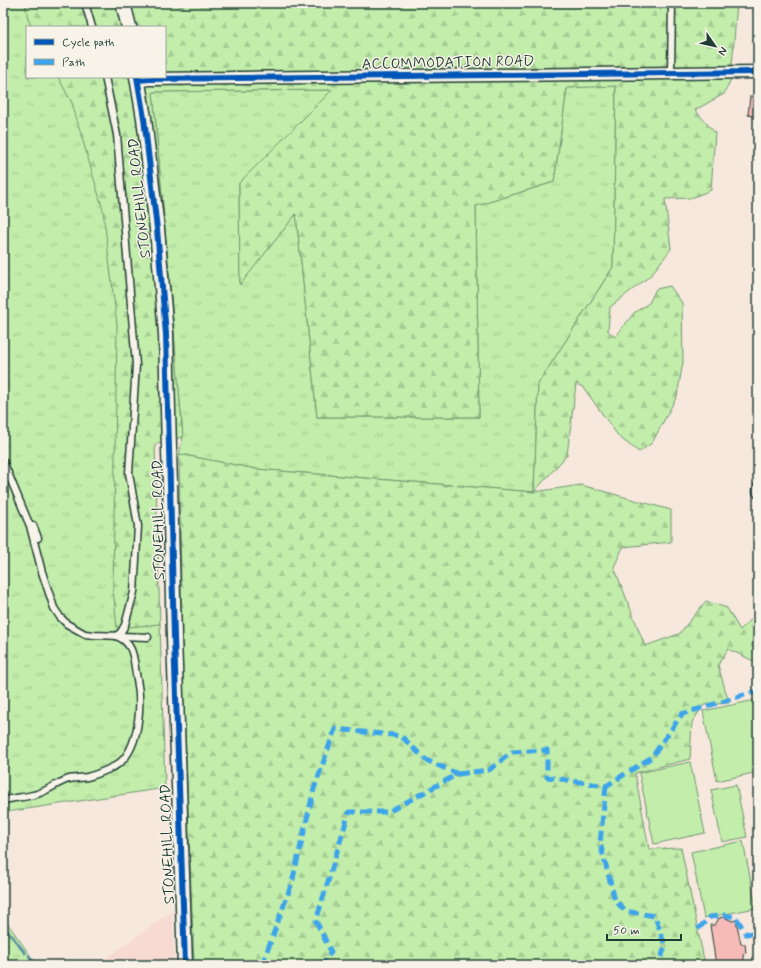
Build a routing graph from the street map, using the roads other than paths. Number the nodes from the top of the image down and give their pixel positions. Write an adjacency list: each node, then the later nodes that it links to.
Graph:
1 (85, 3): 4 (lane)
2 (123, 3): 5 (street)
3 (672, 3): 7 (lane)
4 (92, 26)
5 (129, 26)
6 (758, 72): 7 (street, ACCOMMODATION ROAD)
7 (671, 73): 9 (street, ACCOMMODATION ROAD)
8 (105, 78): 15 (lane)
9 (138, 79): 18 (street, STONEHILL ROAD)
10 (3, 461): 15 (lane)
11 (758, 485): 12 (lane)
12 (758, 495)
13 (28, 509): 14 (lane)
14 (38, 538)
15 (116, 636): 16 (lane); 17 (lane)
16 (148, 637)
17 (3, 801)
18 (184, 965)

